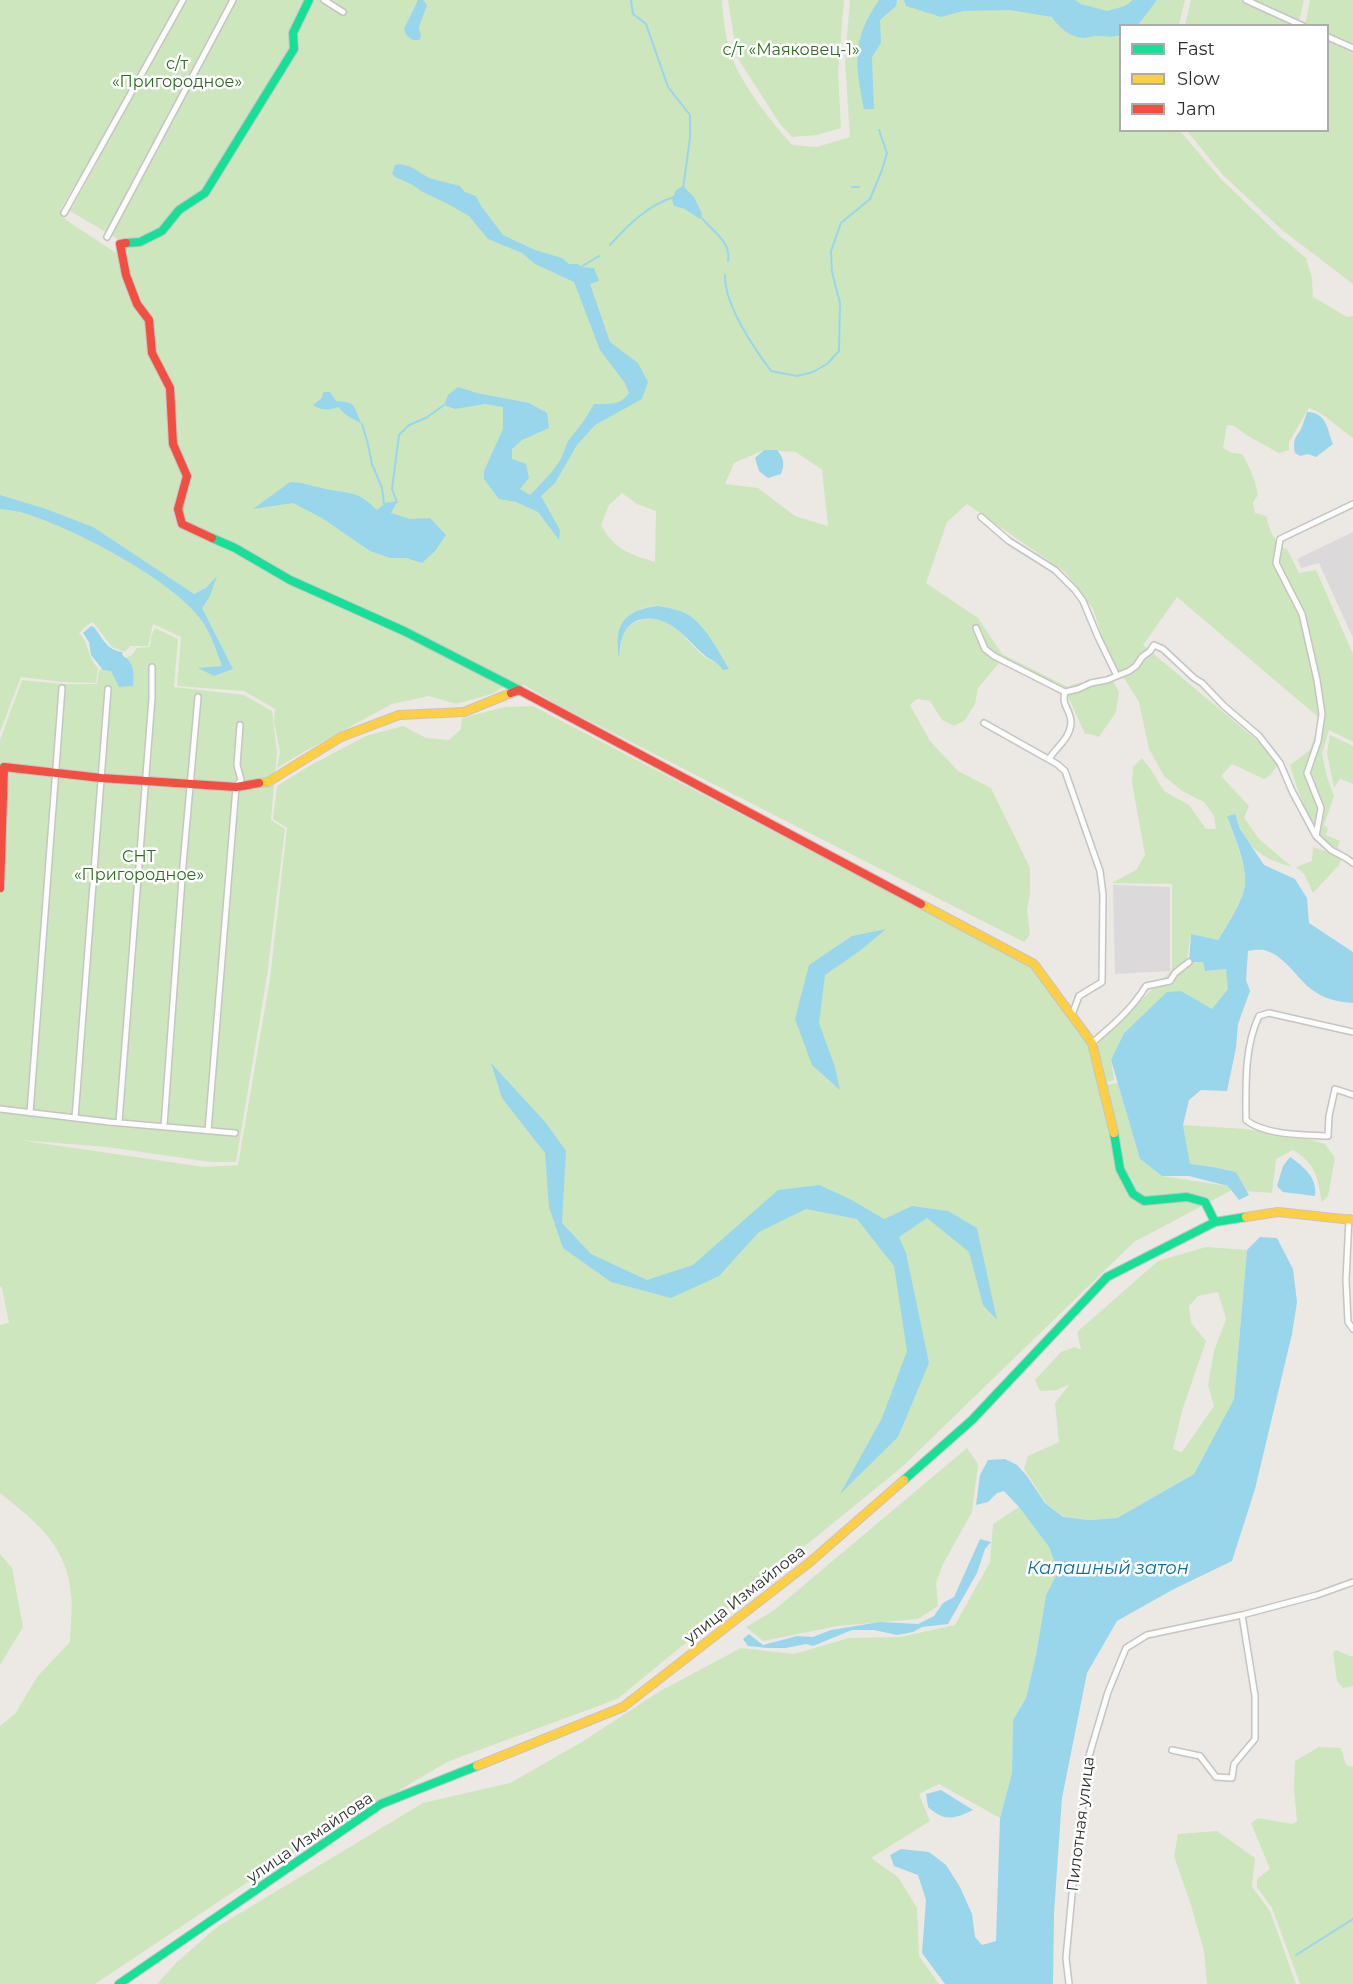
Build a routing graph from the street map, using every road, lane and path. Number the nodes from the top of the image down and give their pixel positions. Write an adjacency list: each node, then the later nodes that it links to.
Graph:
1 (183, 0): 10 (street)
2 (233, 0): 11 (street)
3 (309, 0): 19 (street)
4 (324, 0): 6 (street)
5 (1246, 0): 7 (street)
6 (343, 12)
7 (1299, 24)
8 (1329, 37): 9 (street)
9 (1353, 48)
10 (64, 213)
11 (107, 237)
12 (1353, 504): 30 (street)
13 (981, 516): 16 (street)
14 (976, 628): 20 (street)
15 (152, 667): 27 (street)
16 (1118, 676): 20 (street); 30 (street)
17 (62, 688): 25 (street)
18 (108, 689): 26 (street)
19 (519, 690): 29 (street); 34 (street)
20 (1065, 692): 24 (street)
21 (198, 697): 28 (street)
22 (984, 723): 24 (street)
23 (240, 725): 29 (street)
24 (1049, 759): 34 (street)
25 (56, 773): 26 (street); 32 (street); 39 (street)
26 (101, 778): 27 (street); 40 (street)
27 (146, 780): 28 (street); 41 (street)
28 (190, 784): 29 (street); 42 (street)
29 (236, 787): 43 (street)
30 (1316, 836): 31 (street)
31 (1353, 863)
32 (0, 888)
33 (1189, 962): 36 (street)
34 (1072, 1016): 36 (street)
35 (1353, 1032): 37 (street)
36 (1092, 1043): 46 (street)
37 (1353, 1095)
38 (0, 1109): 39 (street)
39 (30, 1113): 40 (street)
40 (75, 1118): 41 (street)
41 (119, 1122): 42 (street)
42 (164, 1126): 43 (street)
43 (208, 1131): 44 (street)
44 (236, 1133)
45 (1351, 1219): 46 (street, улица Измайлова); 47 (street)
46 (1215, 1222): 51 (street, улица Измайлова)
47 (1353, 1329)
48 (1353, 1582): 49 (street, Пилотная улица)
49 (1242, 1615): 50 (street); 52 (street, Пилотная улица)
50 (1172, 1750)
51 (119, 1984)
52 (1069, 1984)

